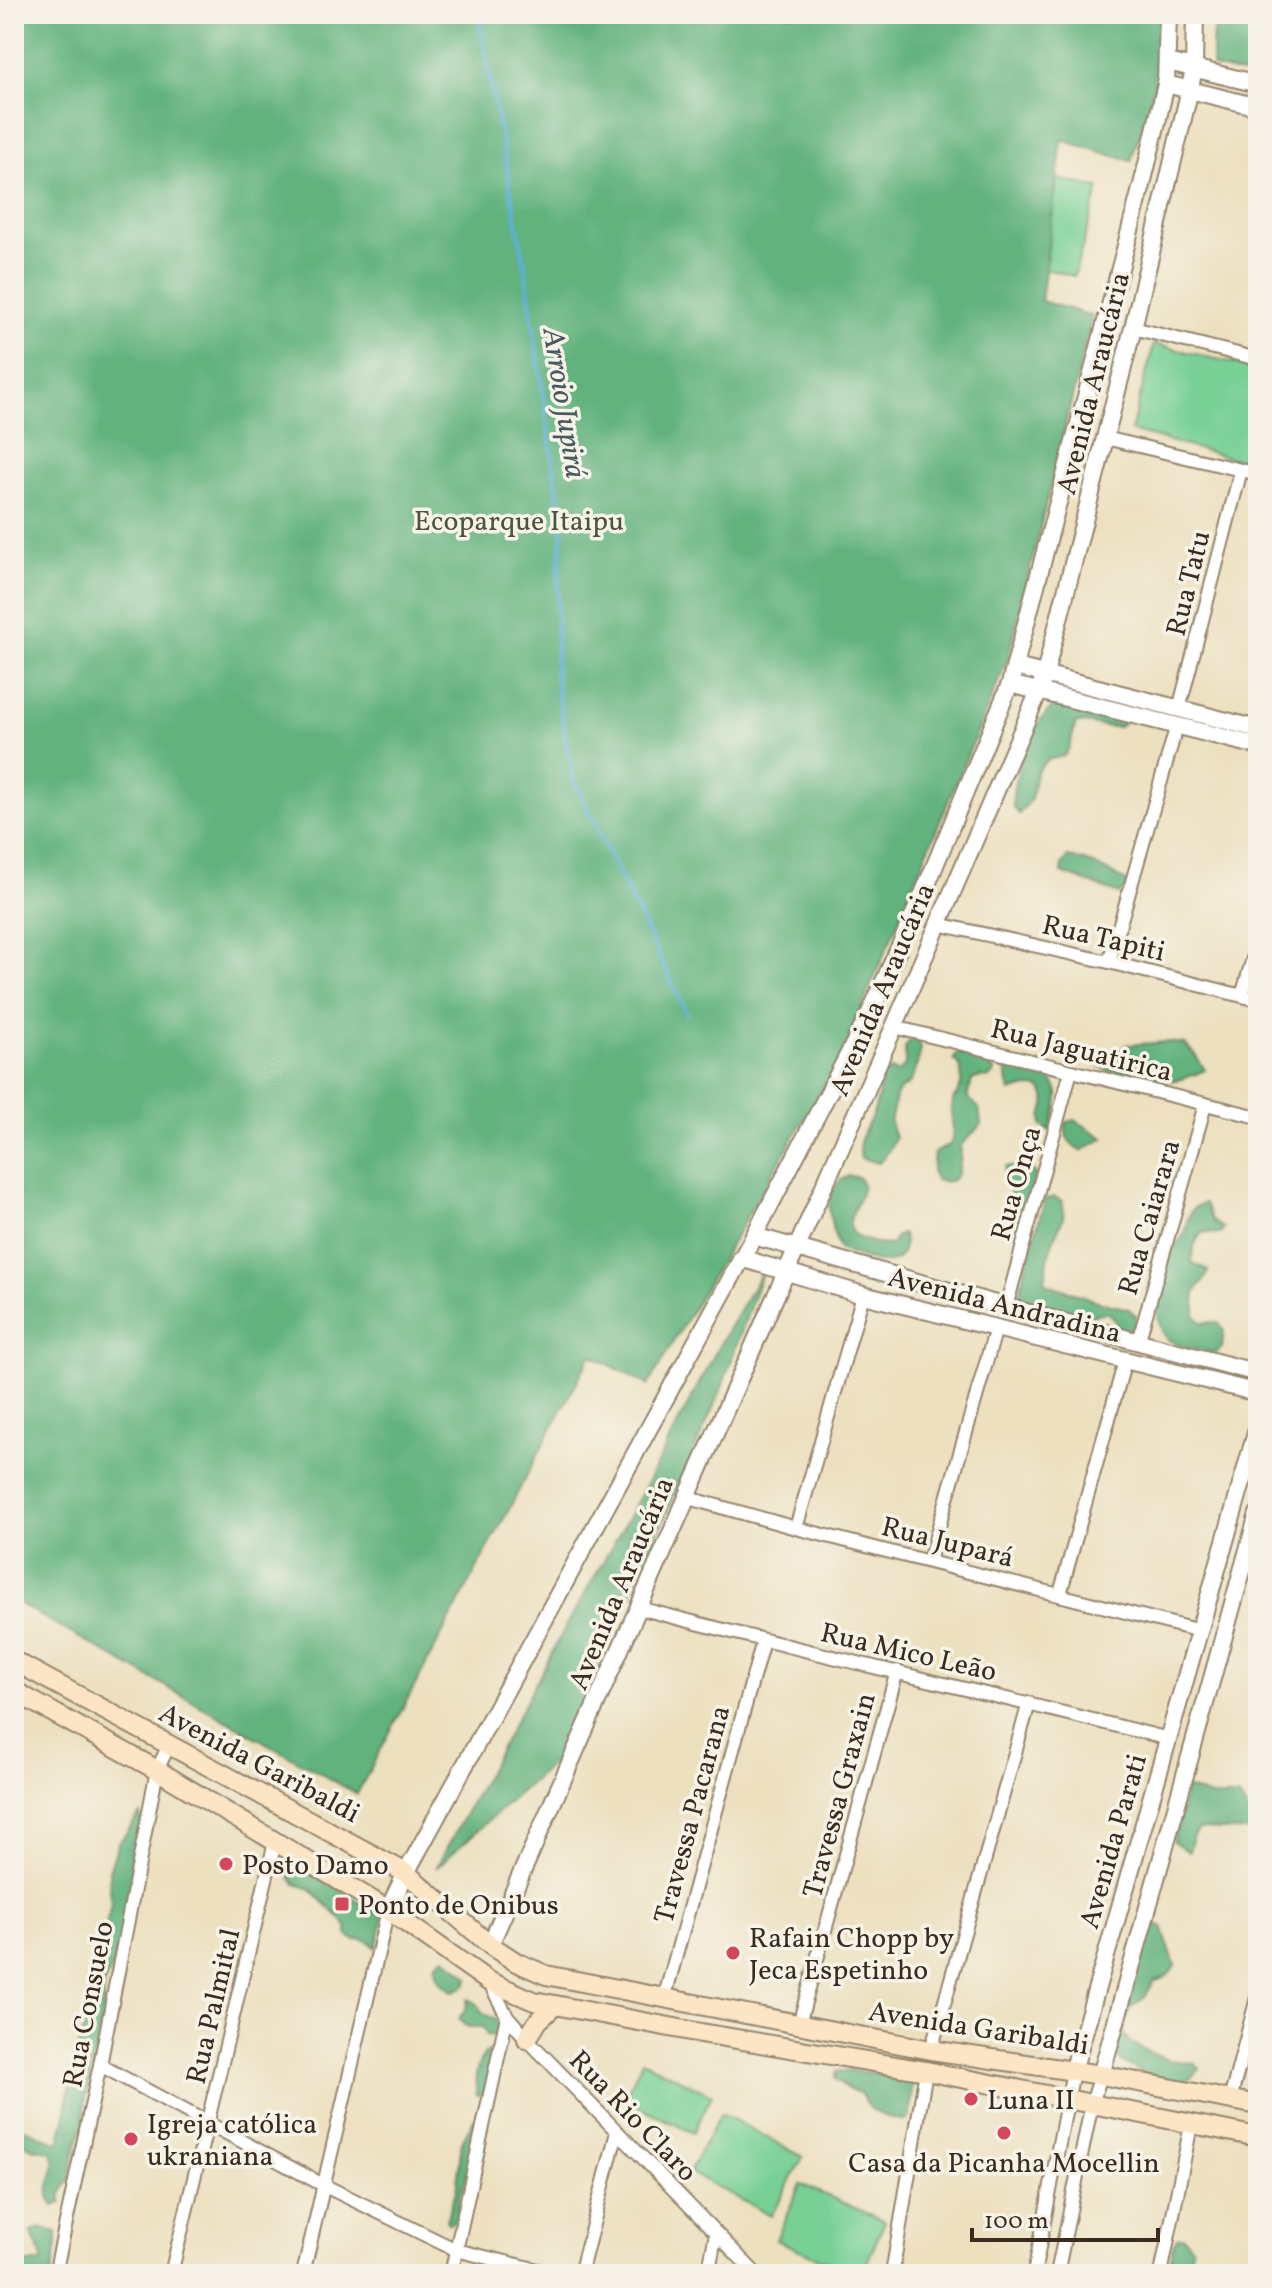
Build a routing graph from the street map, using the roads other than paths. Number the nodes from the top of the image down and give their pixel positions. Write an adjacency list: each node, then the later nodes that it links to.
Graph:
1 (1168, 14): 3 (street, Avenida Araucária)
2 (1195, 14): 4 (street, Avenida Araucária)
3 (1168, 62): 4 (street); 5 (street, Avenida Araucária)
4 (1194, 67): 6 (street); 7 (street, Avenida Araucária)
5 (1166, 84): 7 (street); 14 (street, Avenida Araucária)
6 (1258, 84)
7 (1190, 89): 8 (street); 9 (street, Avenida Araucária)
8 (1258, 107)
9 (1133, 328): 10 (street); 11 (street, Avenida Araucária)
10 (1258, 359)
11 (1105, 438): 12 (street); 15 (street, Avenida Araucária)
12 (1241, 470): 13 (street); 18 (street, Rua Tatu)
13 (1258, 474)
14 (1016, 667): 15 (street); 16 (street, Avenida Araucária)
15 (1045, 674): 17 (street, Avenida Araucária); 18 (street)
16 (1010, 684): 17 (street); 30 (street, Avenida Araucária)
17 (1039, 691): 18 (street); 21 (street, Avenida Araucária)
18 (1178, 717): 19 (street); 20 (street); 23 (street, Rua Tatu)
19 (1258, 729)
20 (1258, 746)
21 (938, 924): 23 (street, Rua Tapiti); 26 (street, Avenida Araucária)
22 (1258, 941): 24 (street)
23 (1109, 962): 24 (street, Rua Tapiti)
24 (1242, 996): 25 (street, Rua Tapiti)
25 (1258, 1000)
26 (894, 1027): 27 (street, Rua Jaguatirica); 31 (street, Avenida Araucária)
27 (1071, 1071): 28 (street, Rua Jaguatirica); 35 (street, Rua Onça)
28 (1205, 1105): 29 (street, Rua Jaguatirica); 37 (street, Rua Caiarara)
29 (1258, 1117)
30 (754, 1236): 31 (street, Avenida Andradina); 32 (street, Avenida Araucária)
31 (796, 1249): 33 (street, Avenida Araucária); 35 (street, Avenida Andradina)
32 (741, 1258): 33 (street, Avenida Andradina); 58 (street, Avenida Araucária)
33 (786, 1272): 34 (street, Avenida Andradina); 42 (street, Avenida Araucária)
34 (863, 1295): 36 (street, Avenida Andradina); 44 (street)
35 (1006, 1307): 37 (street, Avenida Andradina)
36 (996, 1328): 38 (street, Avenida Andradina); 45 (street)
37 (1138, 1343): 39 (street, Avenida Andradina)
38 (1125, 1361): 40 (street, Avenida Andradina); 46 (street)
39 (1258, 1373)
40 (1258, 1393)
41 (1258, 1426): 48 (street, Avenida Parati)
42 (685, 1497): 44 (street, Rua Jupará); 47 (street, Avenida Araucária)
43 (1258, 1514): 73 (street, Avenida Parati)
44 (796, 1528): 45 (street, Rua Jupará)
45 (929, 1561): 46 (street, Rua Jupará)
46 (1060, 1594): 48 (street, Rua Jupará)
47 (639, 1608): 49 (street, Rua Mico Leão); 60 (street, Avenida Araucária)
48 (1200, 1631): 54 (street, Avenida Parati)
49 (763, 1641): 51 (street, Rua Mico Leão); 64 (street, Travessa Pacarana)
50 (14, 1661): 55 (main road, Avenida Garibaldi)
51 (897, 1671): 53 (street, Rua Mico Leão); 67 (street, Travessa Graxain)
52 (14, 1691): 56 (main road, Avenida Garibaldi)
53 (1029, 1703): 54 (street, Rua Mico Leão); 69 (street)
54 (1169, 1739): 72 (street, Avenida Parati)
55 (169, 1745): 56 (street, Rua Consuelo); 58 (main road, Avenida Garibaldi)
56 (157, 1770): 57 (main road, Avenida Garibaldi); 70 (street, Rua Consuelo)
57 (275, 1842): 59 (main road, Avenida Garibaldi); 78 (street, Rua Palmital)
58 (406, 1873): 59 (street, Avenida Araucária); 60 (main road, Avenida Garibaldi)
59 (388, 1910): 61 (main road, Avenida Garibaldi); 82 (street)
60 (490, 1945): 61 (main road); 64 (main road, Avenida Garibaldi)
61 (462, 1963): 62 (main road, Avenida Garibaldi)
62 (488, 1981): 65 (main road, Avenida Garibaldi); 66 (street, Rua Rio Claro)
63 (1258, 1994): 75 (street)
64 (664, 1999): 67 (main road, Avenida Garibaldi)
65 (554, 2006): 68 (main road); 71 (main road, Avenida Garibaldi)
66 (507, 2016): 68 (street, Rua Rio Claro); 84 (street)
67 (799, 2024): 69 (main road, Avenida Garibaldi)
68 (527, 2039): 80 (street, Rua Rio Claro)
69 (931, 2050): 72 (main road, Avenida Garibaldi)
70 (100, 2065): 78 (street); 85 (street, Rua Consuelo)
71 (926, 2071): 74 (main road, Avenida Garibaldi); 93 (street)
72 (1073, 2071): 73 (main road, Avenida Garibaldi); 74 (street, Avenida Parati)
73 (1101, 2075): 75 (main road, Avenida Garibaldi); 76 (street, Avenida Parati)
74 (1067, 2098): 76 (main road, Avenida Garibaldi); 94 (street, Avenida Parati)
75 (1230, 2100): 77 (main road, Avenida Garibaldi)
76 (1092, 2103): 79 (main road, Avenida Garibaldi); 95 (street, Avenida Parati)
77 (1258, 2105)
78 (209, 2125): 82 (street); 86 (street, Rua Palmital)
79 (1191, 2125): 81 (main road, Avenida Garibaldi); 96 (street)
80 (617, 2132): 83 (street, Rua Rio Claro); 90 (street)
81 (1258, 2137)
82 (323, 2185): 84 (street); 87 (street)
83 (716, 2234): 91 (street); 92 (street, Rua Rio Claro)
84 (456, 2250): 88 (street); 89 (street)
85 (55, 2274)
86 (171, 2274)
87 (303, 2274)
88 (451, 2274)
89 (555, 2274)
90 (580, 2274)
91 (708, 2274)
92 (756, 2274)
93 (892, 2274)
94 (1034, 2274)
95 (1057, 2274)
96 (1161, 2274)

